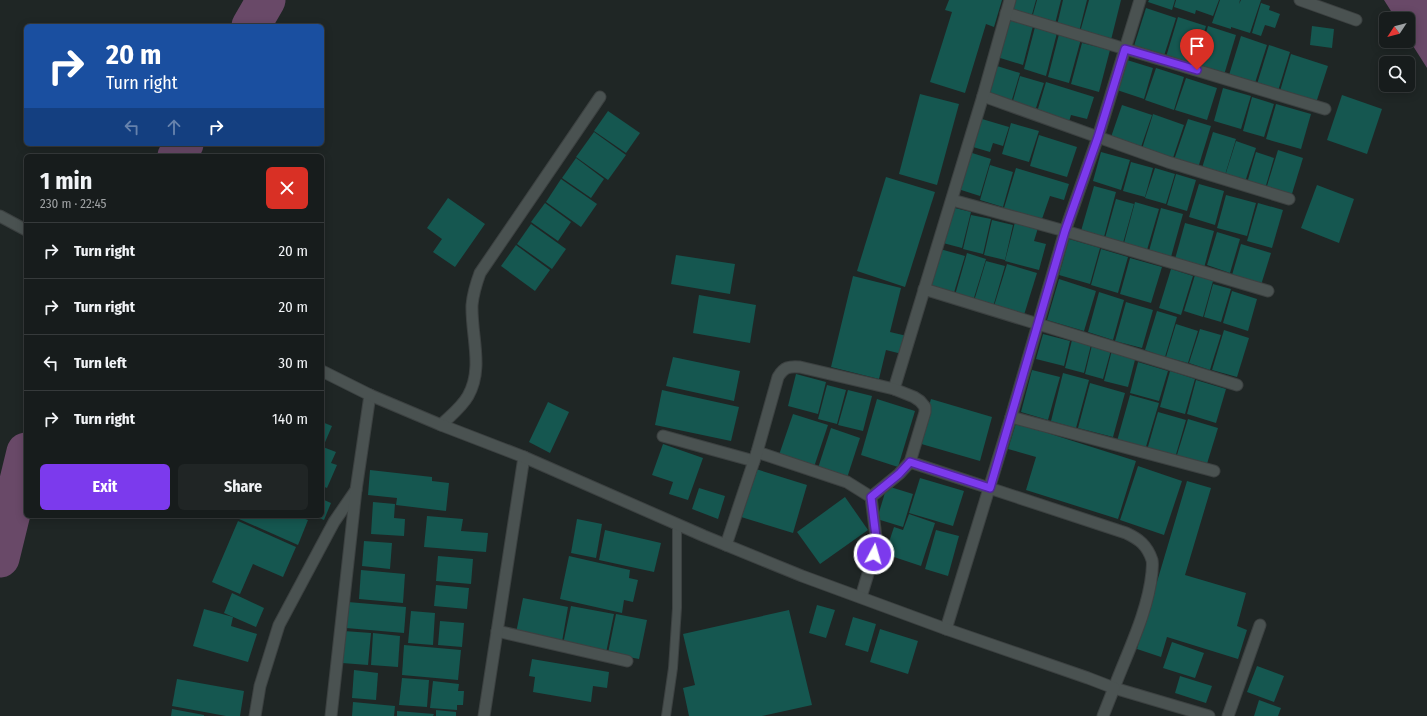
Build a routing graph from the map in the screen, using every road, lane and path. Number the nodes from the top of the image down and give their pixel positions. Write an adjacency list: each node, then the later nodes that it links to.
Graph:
1 (1010, 0): 4 (street)
2 (1140, 0): 6 (street)
3 (1300, 0): 5 (street)
4 (1006, 13): 6 (street); 7 (street)
5 (1356, 20)
6 (1125, 49): 9 (street); 10 (street)
7 (983, 96): 10 (street); 12 (street)
8 (600, 97): 24 (street)
9 (1325, 109)
10 (1098, 137): 11 (street); 15 (street)
11 (1289, 199)
12 (952, 200): 15 (street); 16 (street)
13 (0, 216): 14 (street)
14 (24, 229)
15 (1065, 231): 17 (street); 18 (street)
16 (924, 289): 18 (street); 21 (street)
17 (1268, 291)
18 (1038, 324): 20 (street); 23 (street)
19 (324, 372): 22 (street)
20 (1237, 385)
21 (894, 389): 27 (street); 28 (street)
22 (370, 394): 24 (street); 31 (street)
23 (1011, 417): 29 (street); 30 (street)
24 (441, 425): 26 (street)
25 (663, 436): 27 (street)
26 (524, 457): 33 (street); 38 (street)
27 (756, 457): 32 (street); 34 (street)
28 (910, 462): 30 (street); 32 (street)
29 (1214, 471)
30 (990, 488): 37 (street); 40 (street)
31 (356, 490): 41 (street); 42 (street)
32 (871, 497): 35 (street)
33 (676, 524): 34 (street); 44 (lane)
34 (726, 545): 35 (street)
35 (861, 597): 37 (street)
36 (1260, 625): 47 (street)
37 (946, 629): 40 (street)
38 (497, 631): 39 (street); 43 (street)
39 (627, 661)
40 (1114, 688): 45 (street); 46 (street)
41 (255, 716)
42 (331, 716)
43 (484, 716)
44 (666, 716)
45 (1103, 716)
46 (1209, 716)
47 (1228, 716)

